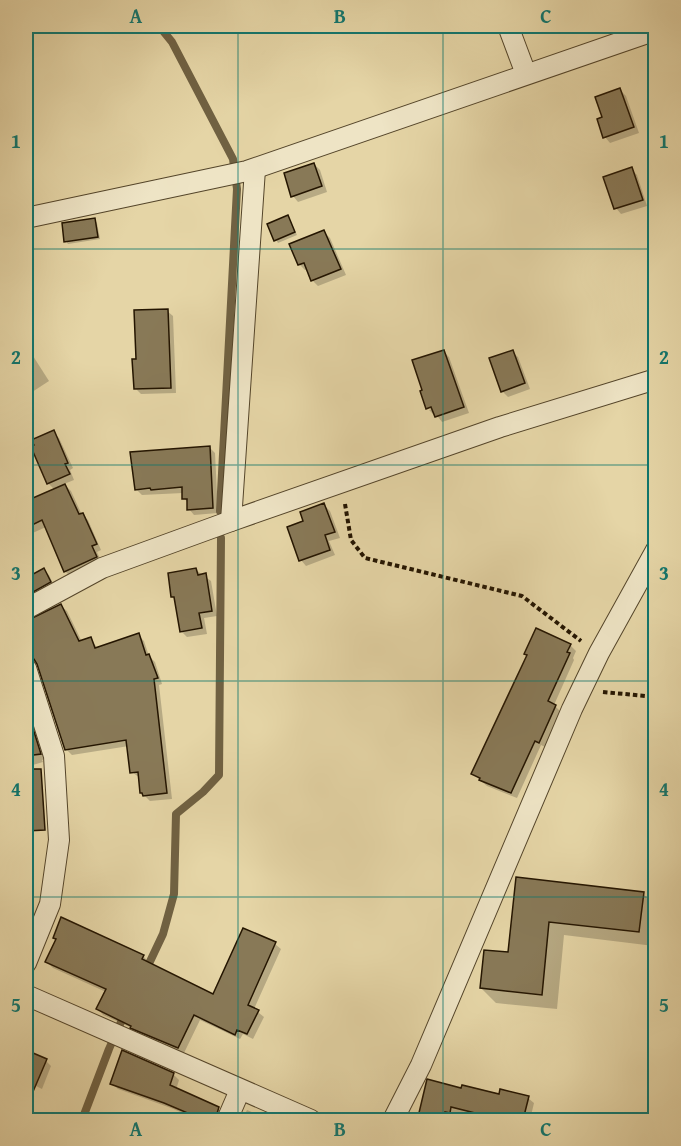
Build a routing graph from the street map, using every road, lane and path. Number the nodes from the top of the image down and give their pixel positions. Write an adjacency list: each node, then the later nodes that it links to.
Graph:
1 (508, 26): 3 (street)
2 (656, 30): 3 (street)
3 (526, 74): 4 (street)
4 (251, 170): 5 (street); 8 (street)
5 (26, 218)
6 (656, 379): 7 (street)
7 (342, 482): 8 (street); 11 (path)
8 (231, 521): 10 (street)
9 (656, 550): 11 (street)
10 (26, 609)
11 (599, 653): 13 (street)
12 (26, 668): 15 (street)
13 (582, 690): 14 (path); 21 (street)
14 (656, 697)
15 (29, 943): 16 (street)
16 (26, 963)
17 (26, 994): 18 (street)
18 (240, 1090): 19 (street); 20 (street)
19 (227, 1120)
20 (312, 1120)
21 (393, 1120)

